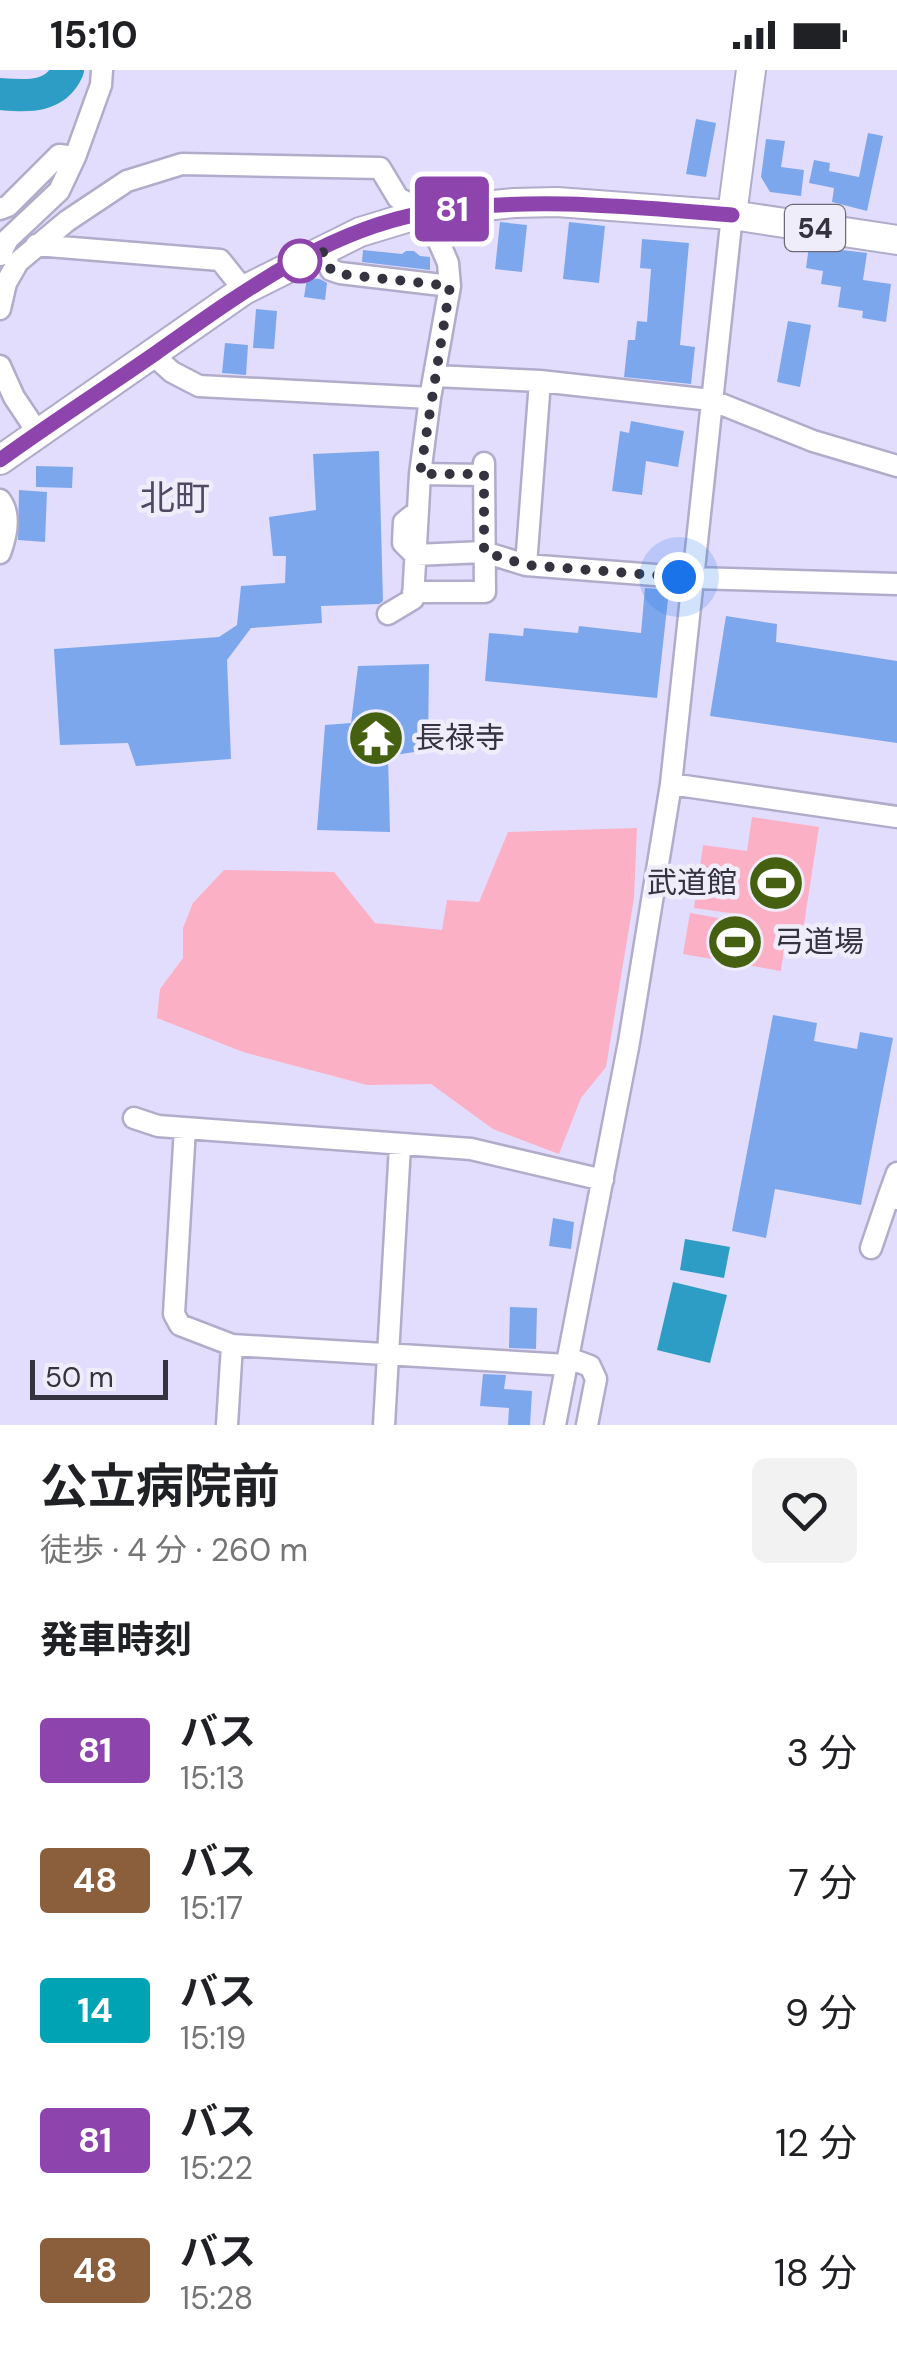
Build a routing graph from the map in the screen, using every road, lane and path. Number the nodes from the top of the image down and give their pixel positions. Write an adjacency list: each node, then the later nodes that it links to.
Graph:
1 (102, 70): 3 (street)
2 (751, 70): 6 (main road)
3 (75, 157): 4 (street); 10 (street)
4 (0, 209)
5 (426, 212): 6 (main road); 8 (street); 9 (main road); 11 (street)
6 (732, 215): 7 (main road, 54); 19 (street)
7 (897, 240)
8 (36, 244): 12 (street); 13 (street)
9 (322, 250): 11 (street); 12 (main road)
10 (0, 255)
11 (450, 286): 16 (street)
12 (244, 290): 14 (main road)
13 (0, 309)
14 (153, 355): 18 (street); 20 (main road)
15 (0, 366): 20 (street)
16 (434, 376): 17 (street); 18 (street)
17 (540, 381): 19 (street); 28 (street)
18 (430, 398): 23 (street)
19 (712, 400): 22 (street); 29 (street)
20 (38, 433): 21 (main road)
21 (0, 460)
22 (897, 466)
23 (420, 474): 25 (street); 27 (street)
24 (0, 500): 26 (street)
25 (484, 552): 27 (street); 28 (street); 31 (street)
26 (0, 553)
27 (415, 555): 31 (street)
28 (526, 565): 29 (street)
29 (694, 578): 30 (street); 33 (street)
30 (897, 584)
31 (413, 592): 32 (street)
32 (388, 614)
33 (671, 784): 34 (street); 39 (street)
34 (897, 817)
35 (134, 1118): 36 (street)
36 (185, 1128): 37 (street); 42 (street)
37 (400, 1146): 39 (street); 43 (street)
38 (897, 1173): 40 (street)
39 (604, 1180): 44 (street)
40 (893, 1197): 41 (street)
41 (871, 1248)
42 (232, 1345): 43 (street); 45 (street)
43 (389, 1352): 44 (street); 46 (street)
44 (568, 1361): 47 (street); 48 (street)
45 (227, 1425)
46 (384, 1425)
47 (556, 1425)
48 (586, 1425)

